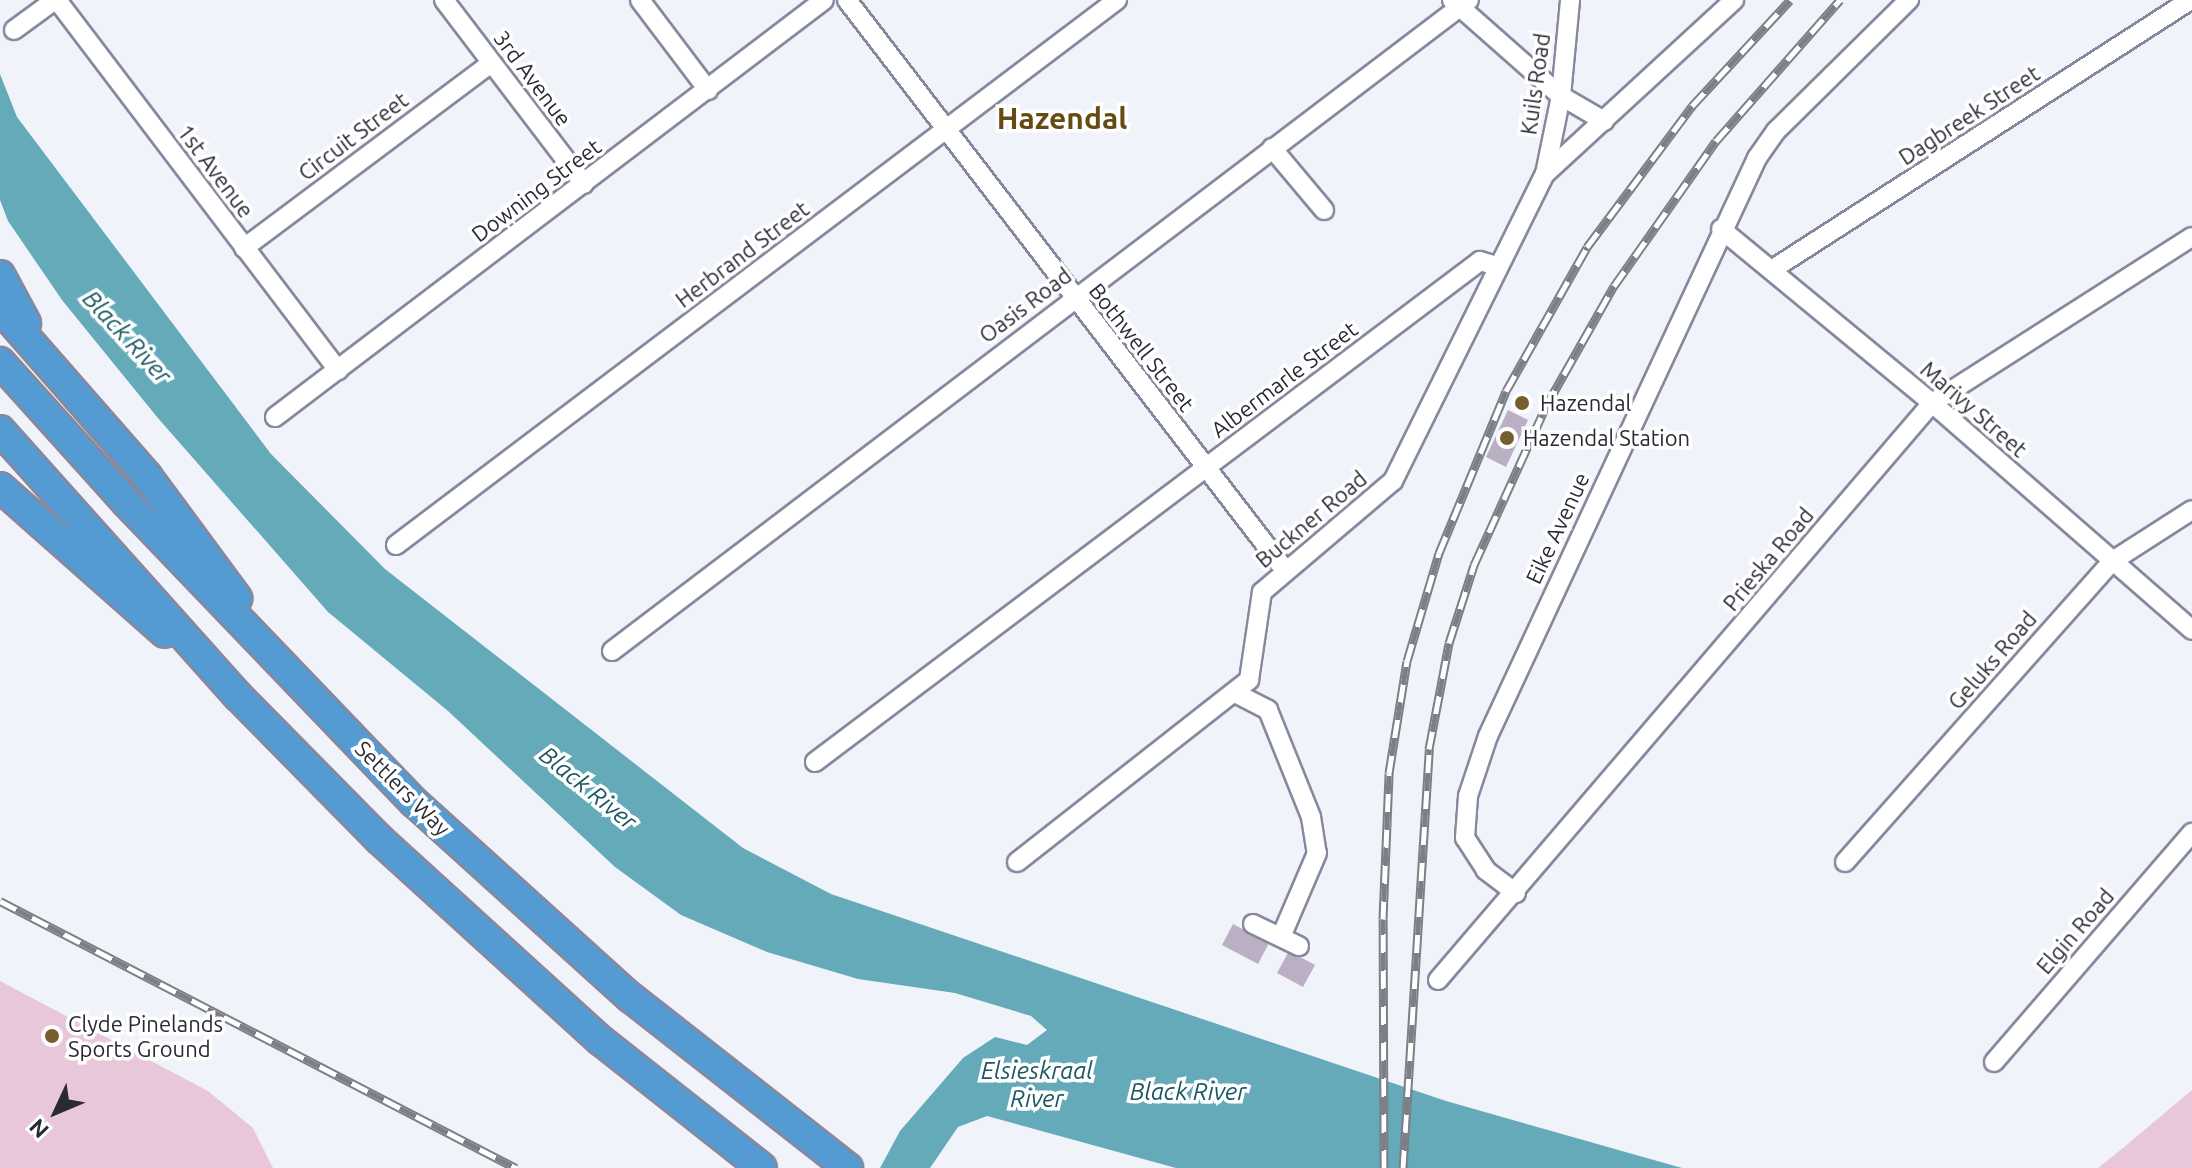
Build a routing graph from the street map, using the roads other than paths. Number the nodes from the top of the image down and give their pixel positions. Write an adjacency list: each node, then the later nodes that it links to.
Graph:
1 (56, 0): 12 (street); 24 (street, 1st Avenue)
2 (444, 0): 13 (street, 3rd Avenue)
3 (640, 0): 14 (street)
4 (824, 0): 14 (street, Downing Street)
5 (847, 0): 17 (street, Bothwell Street)
6 (1117, 0): 17 (street, Herbrand Street)
7 (1570, 0): 15 (street, Kuils Road)
8 (1734, 0): 16 (street)
9 (1909, 0): 22 (street, Eike Avenue)
10 (2190, 0): 26 (street, Dagbreek Street)
11 (1460, 3): 15 (street); 18 (street, Oasis Road)
12 (14, 30)
13 (491, 63): 20 (street, 3rd Avenue); 24 (street, Circuit Street)
14 (708, 90): 20 (street, Downing Street)
15 (1561, 96): 16 (street); 19 (street, Kuils Road)
16 (1604, 121): 19 (street)
17 (946, 130): 28 (street, Bothwell Street); 41 (street, Herbrand Street)
18 (1272, 148): 21 (street); 28 (street, Oasis Road)
19 (1545, 174): 25 (street)
20 (584, 184): 32 (street, Downing Street)
21 (1324, 210)
22 (1721, 229): 26 (street, Marivy Street); 53 (street, Eike Avenue)
23 (2192, 237): 33 (street, Prieska Road)
24 (244, 248): 32 (street, 1st Avenue)
25 (1496, 266): 36 (street, Albermarle Street); 43 (street, Buckner Road)
26 (1773, 269): 33 (street, Marivy Street)
27 (0, 275): 31 (highway)
28 (1074, 298): 36 (street, Bothwell Street); 46 (street, Oasis Road)
29 (0, 308): 31 (highway)
30 (0, 362): 45 (highway, Settlers Way)
31 (54, 369): 45 (highway)
32 (338, 370): 34 (street, Downing Street)
33 (1932, 403): 42 (street, Marivy Street); 53 (street, Prieska Road)
34 (275, 417)
35 (0, 430): 48 (highway)
36 (1205, 468): 43 (street, Bothwell Street); 49 (street, Albermarle Street)
37 (0, 479): 40 (highway)
38 (0, 487): 40 (highway)
39 (2192, 510): 42 (street, Geluks Road)
40 (31, 513): 48 (highway)
41 (396, 545)
42 (2111, 562): 44 (street, Marivy Street); 52 (street, Geluks Road)
43 (1285, 570): 47 (street, Buckner Road)
44 (2192, 630)
45 (270, 651): 60 (highway, Settlers Way)
46 (612, 651)
47 (1237, 694): 51 (street, Buckner Road); 55 (street)
48 (238, 696): 59 (highway)
49 (815, 762)
50 (2192, 833): 58 (street, Elgin Road)
51 (1017, 862)
52 (1845, 862)
53 (1516, 893): 57 (street, Prieska Road)
54 (1253, 924): 55 (street)
55 (1281, 937): 56 (street)
56 (1299, 946)
57 (1438, 980)
58 (1994, 1062)
59 (762, 1168)
60 (848, 1168)

